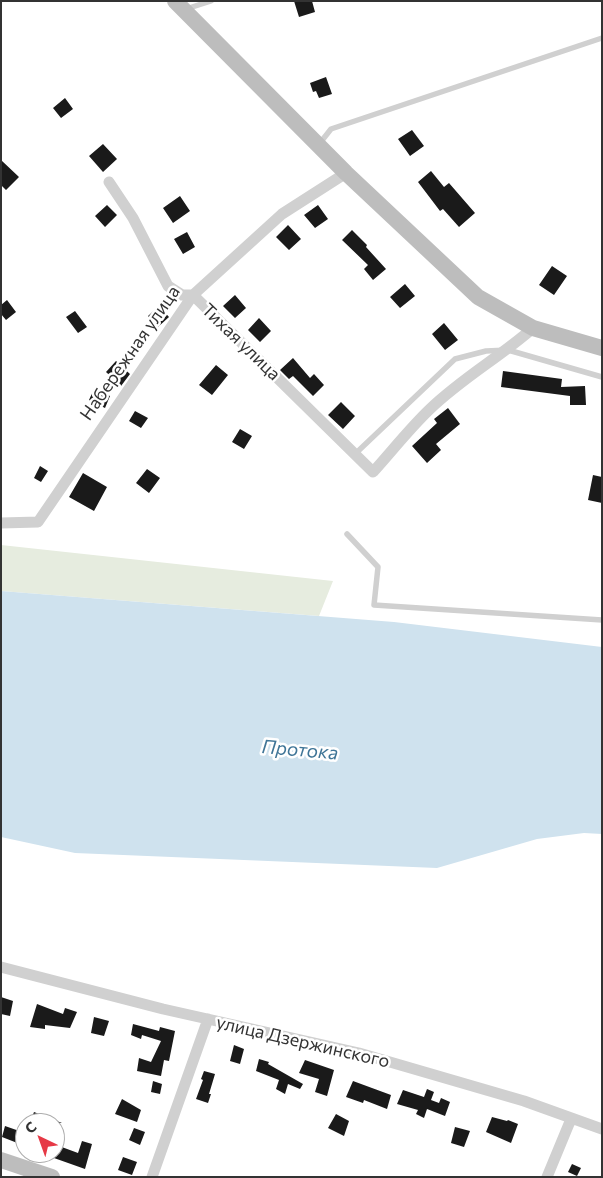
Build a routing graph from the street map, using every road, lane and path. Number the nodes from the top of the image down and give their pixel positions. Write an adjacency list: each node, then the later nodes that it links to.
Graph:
1 (211, 1): 2 (lane)
2 (180, 6): 4 (street)
3 (602, 38): 4 (lane)
4 (319, 145): 5 (street)
5 (346, 173): 7 (street, Набережная улица); 8 (street)
6 (109, 182): 7 (street, Тихая улица)
7 (193, 295): 12 (street, Тихая улица); 13 (street, Набережная улица)
8 (533, 328): 9 (street); 10 (street)
9 (602, 348)
10 (508, 350): 11 (lane); 12 (lane); 12 (street, Тихая улица)
11 (602, 378)
12 (356, 454)
13 (1, 523)
14 (347, 534): 15 (lane)
15 (602, 620)
16 (1, 967): 17 (street, улица Дзержинского)
17 (208, 1019): 18 (street, улица Дзержинского); 22 (street)
18 (571, 1119): 19 (street, улица Дзержинского); 23 (street)
19 (602, 1129)
20 (1, 1160): 21 (street)
21 (52, 1177)
22 (152, 1177)
23 (547, 1177)

